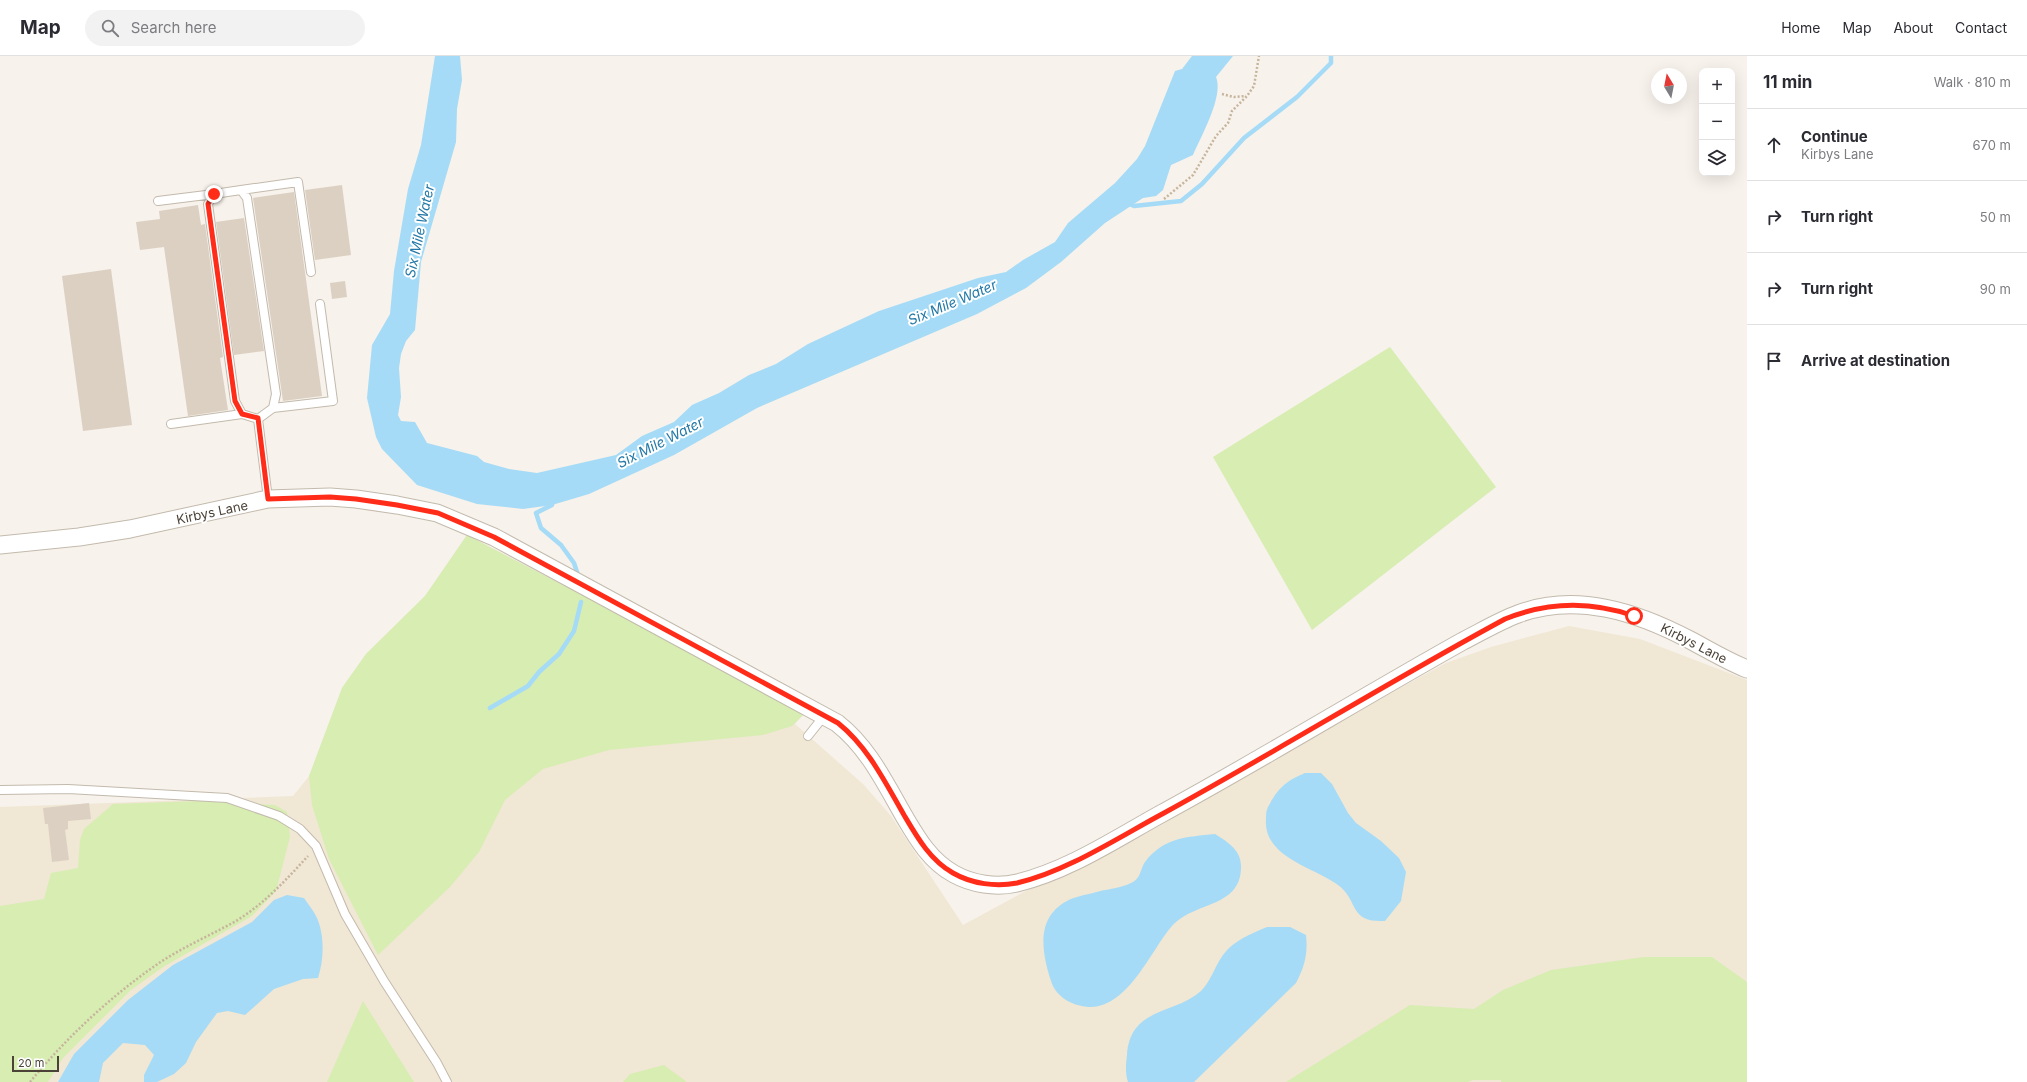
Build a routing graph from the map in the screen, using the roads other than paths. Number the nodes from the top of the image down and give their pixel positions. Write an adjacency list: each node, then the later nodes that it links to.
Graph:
1 (241, 190): 2 (lane); 4 (lane); 6 (lane)
2 (214, 194): 3 (lane); 7 (lane)
3 (158, 201)
4 (311, 272)
5 (320, 304): 6 (lane)
6 (273, 408): 8 (lane)
7 (242, 414): 8 (lane); 9 (lane)
8 (258, 418): 10 (lane)
9 (171, 424)
10 (268, 499): 11 (street, Kirbys Lane); 13 (street, Kirbys Lane)
11 (0, 545)
12 (1747, 669): 13 (street, Kirbys Lane)
13 (824, 716): 14 (lane)
14 (808, 736)
15 (0, 790): 16 (lane)
16 (446, 1082)

